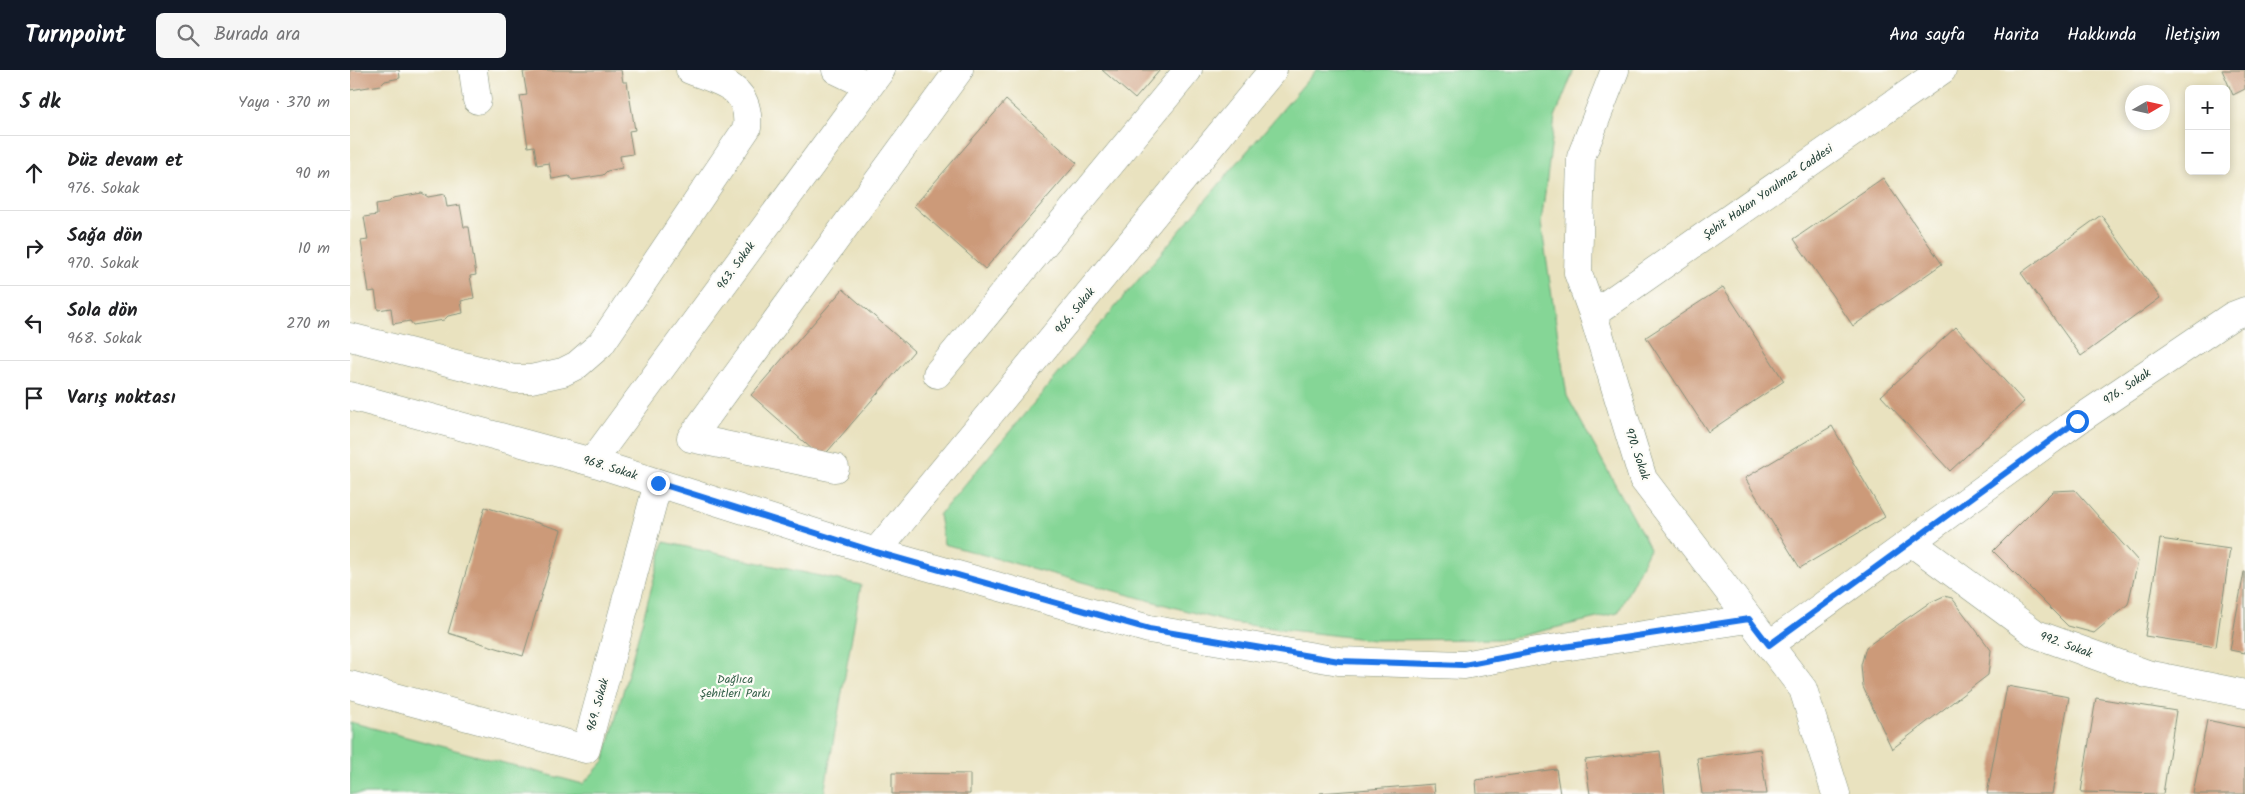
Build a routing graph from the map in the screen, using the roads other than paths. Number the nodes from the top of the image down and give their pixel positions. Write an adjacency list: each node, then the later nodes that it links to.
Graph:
1 (473, 70): 10 (street)
2 (690, 70): 13 (street)
3 (836, 70): 9 (street)
4 (959, 70): 17 (street)
5 (1188, 70): 14 (street)
6 (1274, 70): 20 (street, 966. Sokak)
7 (1615, 70): 11 (street, 970. Sokak)
8 (1942, 70): 11 (street, Şehit Hakan Yorulmaz Caddesi)
9 (875, 78): 16 (street, 963. Sokak)
10 (477, 100)
11 (1593, 314): 21 (street, 970. Sokak)
12 (2241, 316): 19 (street, 976. Sokak)
13 (350, 337)
14 (937, 374)
15 (350, 396): 16 (street, 968. Sokak)
16 (592, 462): 18 (street, 968. Sokak)
17 (835, 468)
18 (658, 483): 20 (street, 968. Sokak); 23 (street, 969. Sokak)
19 (1912, 542): 22 (street, 976. Sokak); 24 (street, 992. Sokak)
20 (876, 552): 21 (street, 968. Sokak)
21 (1749, 619): 22 (street, 970. Sokak)
22 (1769, 645): 25 (street, 970. Sokak)
23 (350, 685)
24 (2245, 694)
25 (1836, 794)

